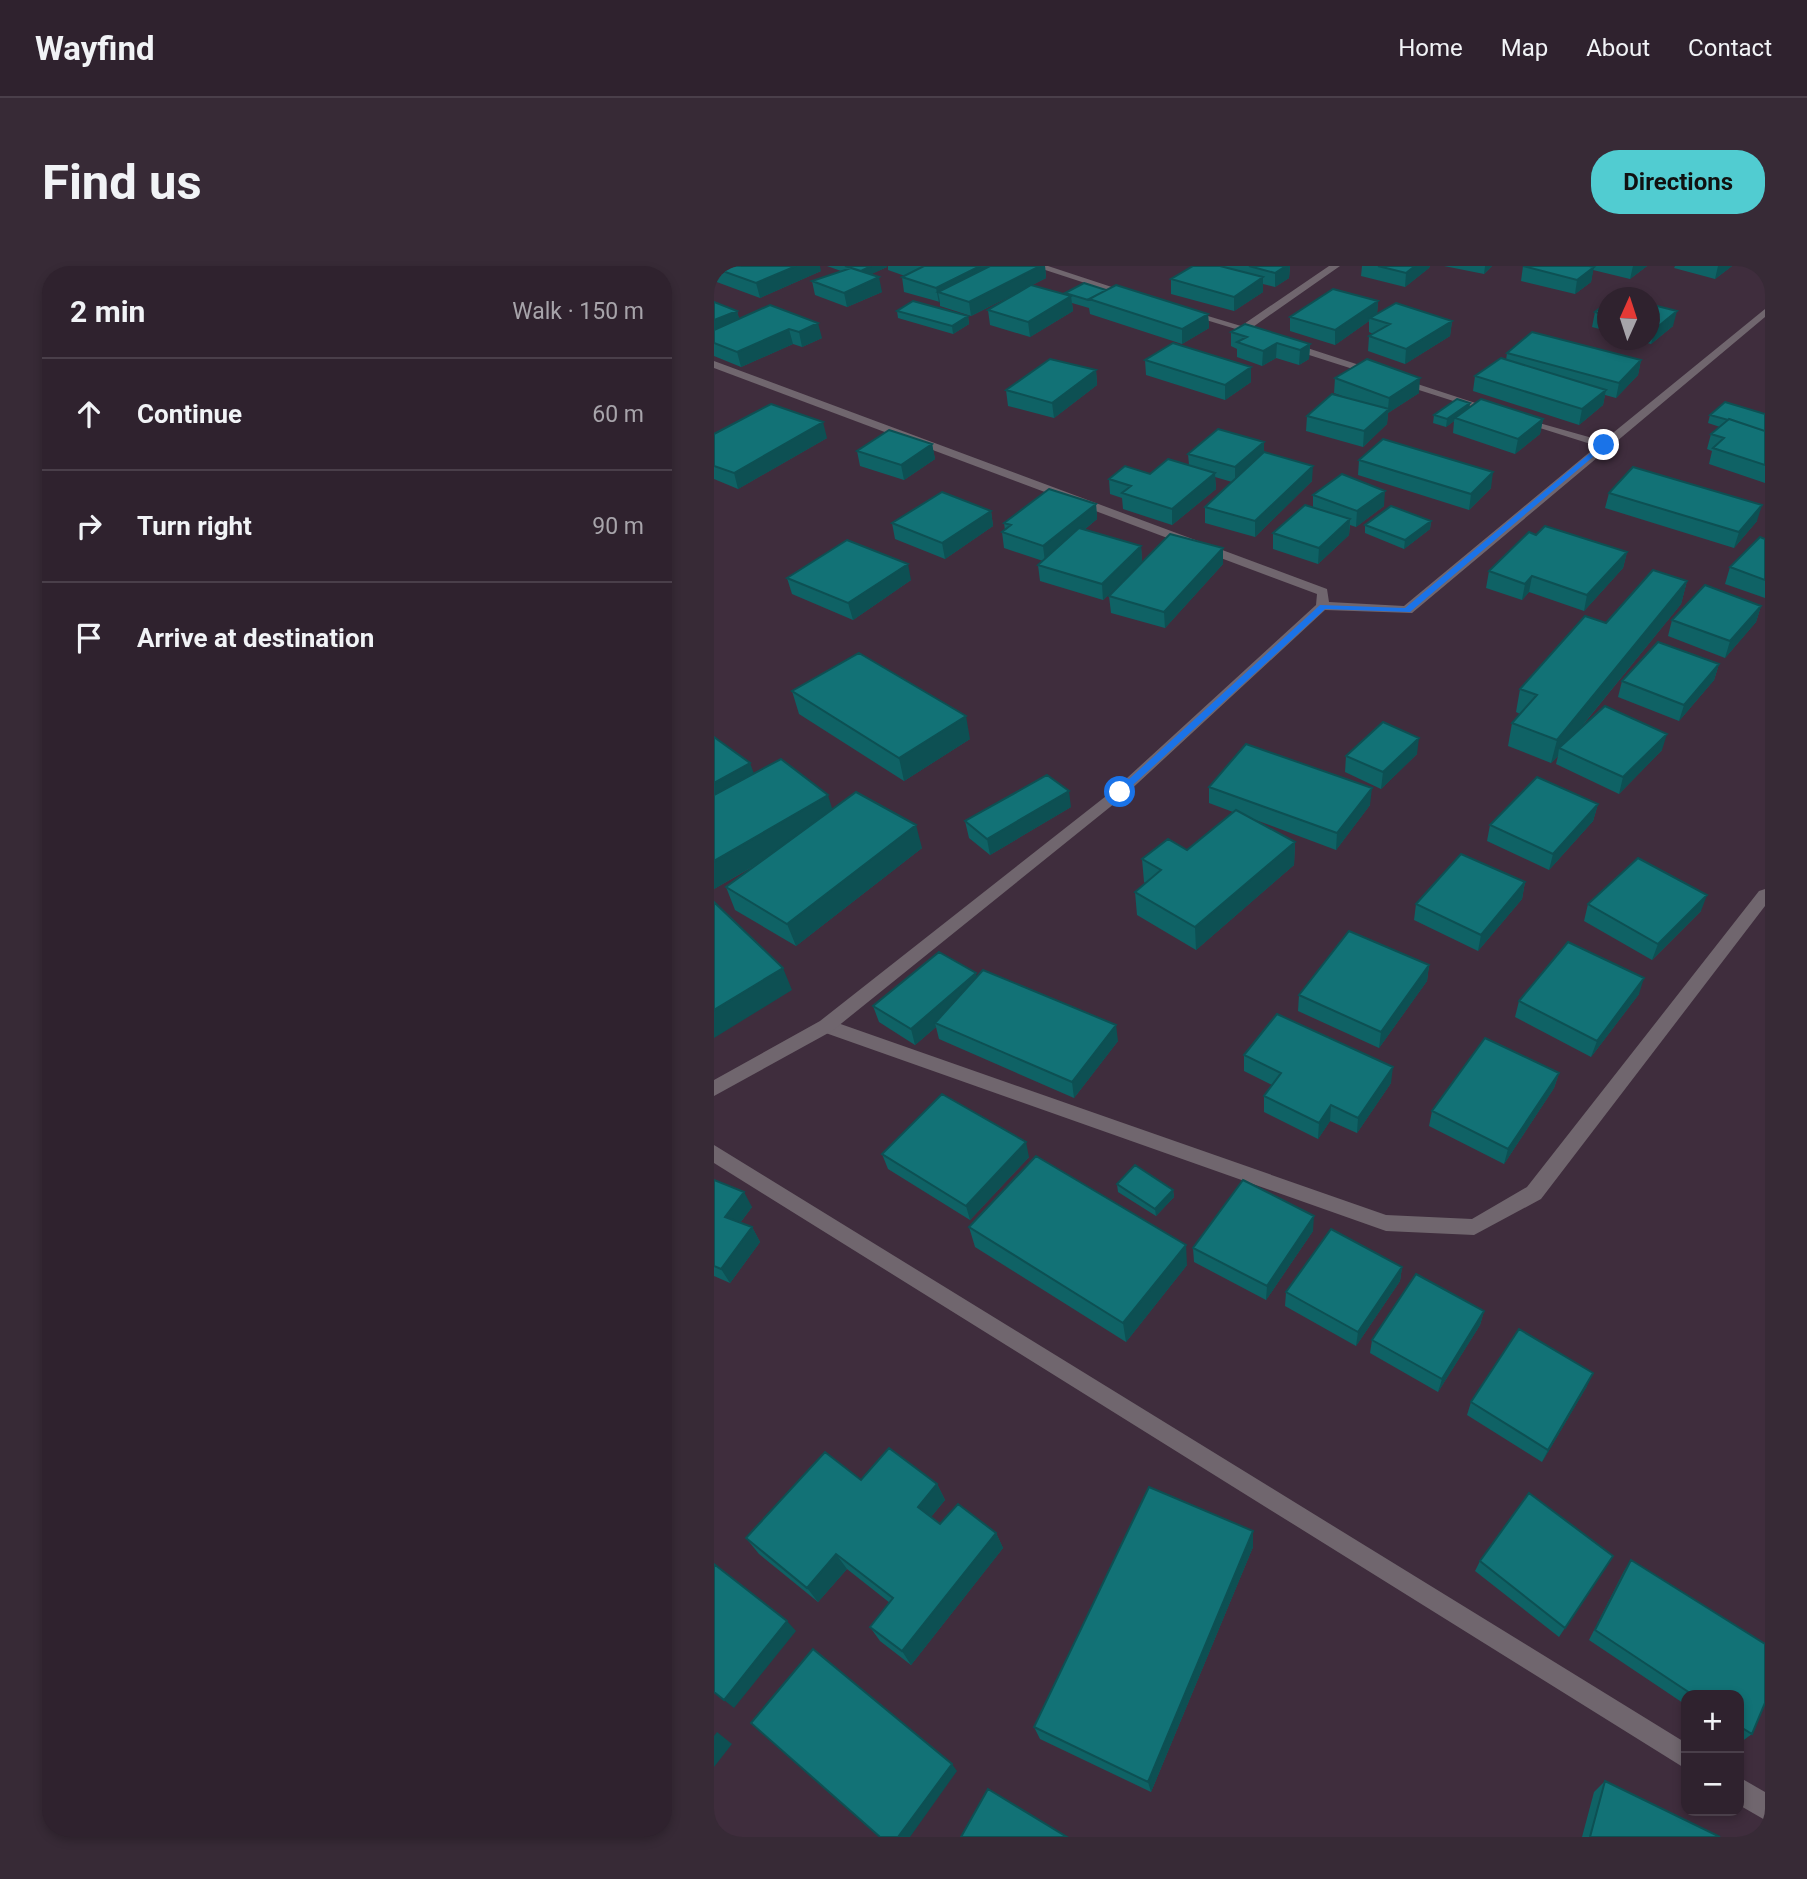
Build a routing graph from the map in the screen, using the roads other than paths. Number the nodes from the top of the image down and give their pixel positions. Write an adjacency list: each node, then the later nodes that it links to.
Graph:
1 (1038, 266): 3 (street)
2 (1335, 266): 6 (street)
3 (1140, 298)
4 (1178, 310): 6 (street)
5 (1765, 312): 12 (street)
6 (1242, 330): 7 (street)
7 (1268, 338)
8 (1281, 342): 10 (street)
9 (716, 366): 13 (street)
10 (1500, 412)
11 (1513, 416): 12 (street)
12 (1604, 445): 13 (street)
13 (1322, 607): 15 (street)
14 (1765, 895): 15 (street)
15 (826, 1026): 16 (street)
16 (714, 1089)
17 (714, 1153): 18 (street)
18 (1681, 1754)
19 (1744, 1793): 20 (street)
20 (1765, 1807)

